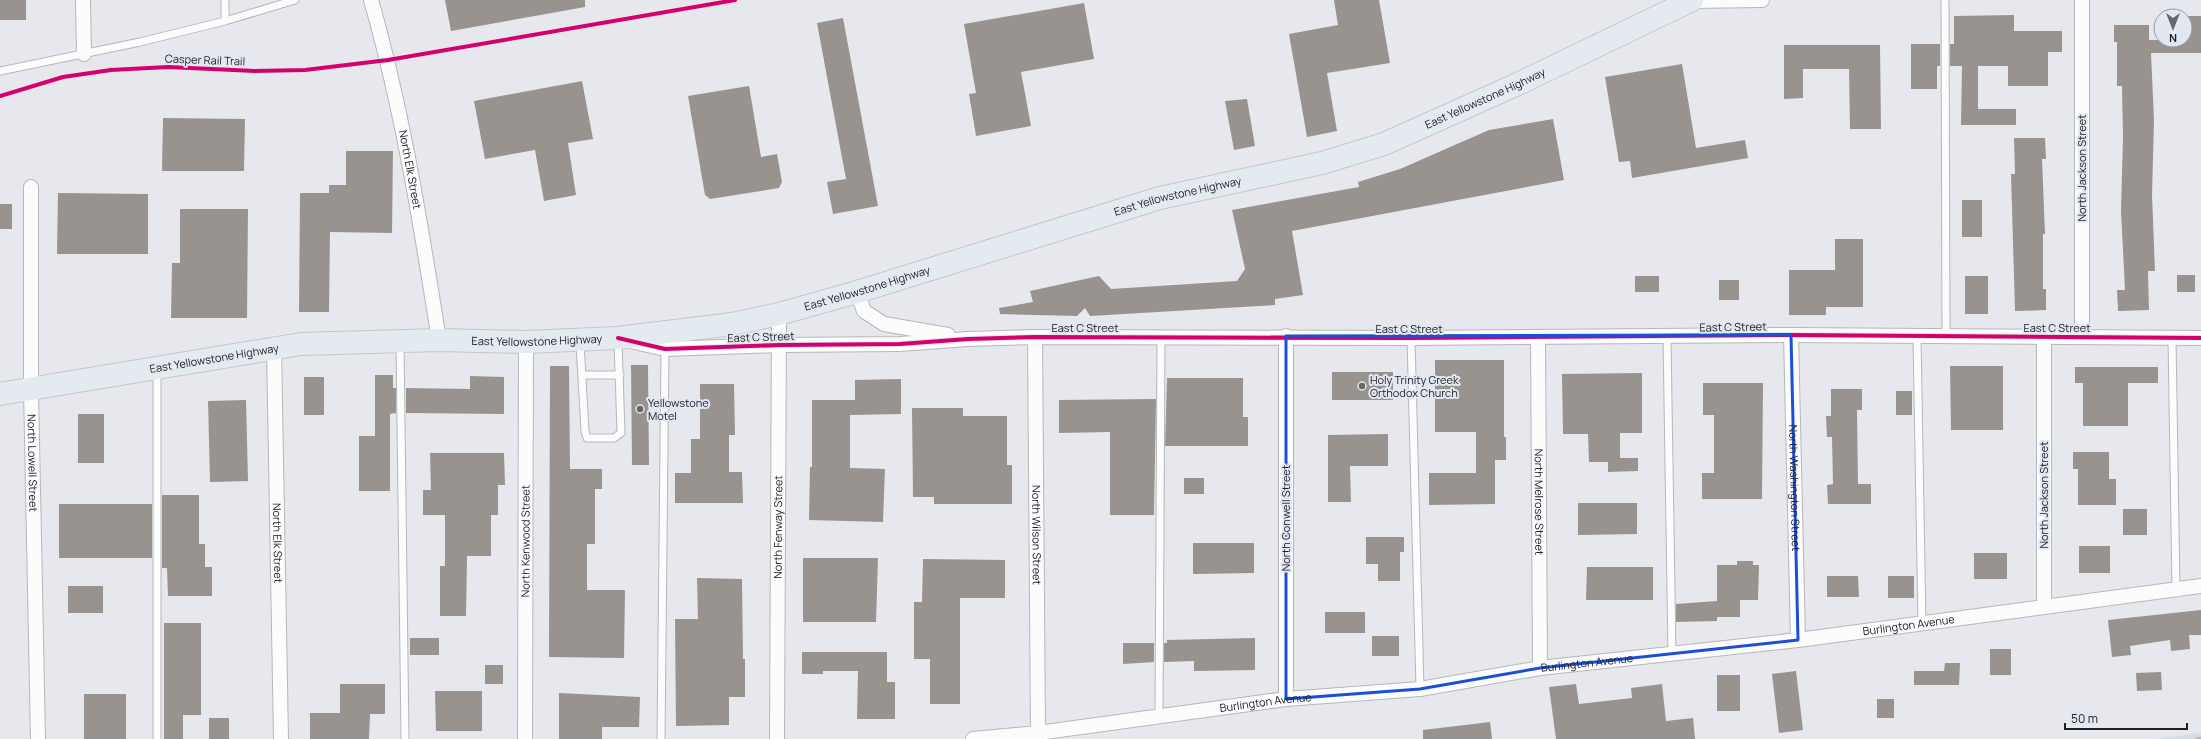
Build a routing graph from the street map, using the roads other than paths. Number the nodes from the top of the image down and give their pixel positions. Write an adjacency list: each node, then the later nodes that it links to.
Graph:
1 (83, 0): 10 (street)
2 (225, 0): 9 (lane)
3 (295, 0): 9 (lane)
4 (371, 0): 30 (street, North Elk Street)
5 (1691, 0): 6 (street); 13 (main road, East Yellowstone Highway)
6 (1762, 0)
7 (1945, 0): 21 (lane)
8 (2082, 0): 23 (street, North Jackson Street)
9 (225, 21): 10 (lane)
10 (84, 54): 11 (lane)
11 (0, 70)
12 (31, 187): 40 (street, North Lowell Street)
13 (857, 292): 14 (main road, East Yellowstone Highway); 29 (street, East C Street)
14 (779, 314): 24 (main road, East Yellowstone Highway); 34 (street, North Fenway Street)
15 (1791, 335): 19 (street, East C Street); 20 (street, East C Street); 46 (street, North Washington Street)
16 (1286, 336): 25 (street, East C Street); 26 (street, East C Street); 50 (street, North Conwell Street)
17 (1035, 337): 25 (street, East C Street); 29 (street, East C Street); 52 (street, North Wilson Street)
18 (1538, 337): 19 (street, East C Street); 26 (street, East C Street); 48 (street, North Melrose Street)
19 (1666, 337): 47 (lane)
20 (1917, 337): 21 (street, East C Street); 45 (lane)
21 (1946, 337): 22 (street, East C Street)
22 (2044, 337): 23 (street, East C Street); 44 (street, North Jackson Street)
23 (2082, 337): 27 (street, East C Street)
24 (618, 338): 31 (main road, East Yellowstone Highway); 36 (street, East C Street); 39 (lane)
25 (1161, 338): 51 (lane)
26 (1411, 338): 49 (lane)
27 (2172, 338): 28 (street, East C Street); 43 (lane)
28 (2201, 338)
29 (968, 339): 34 (street, East C Street)
30 (439, 340): 32 (main road, East Yellowstone Highway); 33 (main road, East Yellowstone Highway)
31 (580, 340): 33 (main road, East Yellowstone Highway); 38 (lane)
32 (400, 341): 35 (main road, East Yellowstone Highway); 56 (lane)
33 (526, 342): 57 (street, North Kenwood Street)
34 (780, 345): 36 (street, East C Street); 59 (street, North Fenway Street)
35 (274, 347): 37 (main road, East Yellowstone Highway); 55 (street, North Elk Street)
36 (665, 349): 58 (lane)
37 (157, 367): 40 (main road, East Yellowstone Highway); 54 (lane)
38 (582, 375): 39 (lane); 39 (lane)
39 (620, 375)
40 (31, 389): 41 (main road, East Yellowstone Highway); 53 (street, North Lowell Street)
41 (0, 394)
42 (2201, 586): 43 (street, Burlington Avenue)
43 (2176, 589): 44 (street, Burlington Avenue)
44 (2044, 606): 45 (street, Burlington Avenue)
45 (1922, 624): 46 (street, Burlington Avenue)
46 (1798, 640): 47 (street, Burlington Avenue)
47 (1672, 654): 48 (street, Burlington Avenue)
48 (1540, 668): 49 (street, Burlington Avenue)
49 (1420, 689): 50 (street, Burlington Avenue)
50 (1286, 699): 51 (street, Burlington Avenue)
51 (1159, 717): 52 (street, Burlington Avenue)
52 (1038, 733): 60 (street, Burlington Avenue)
53 (38, 739)
54 (157, 739)
55 (281, 739)
56 (405, 739)
57 (525, 739)
58 (661, 739)
59 (777, 739)
60 (973, 739)

